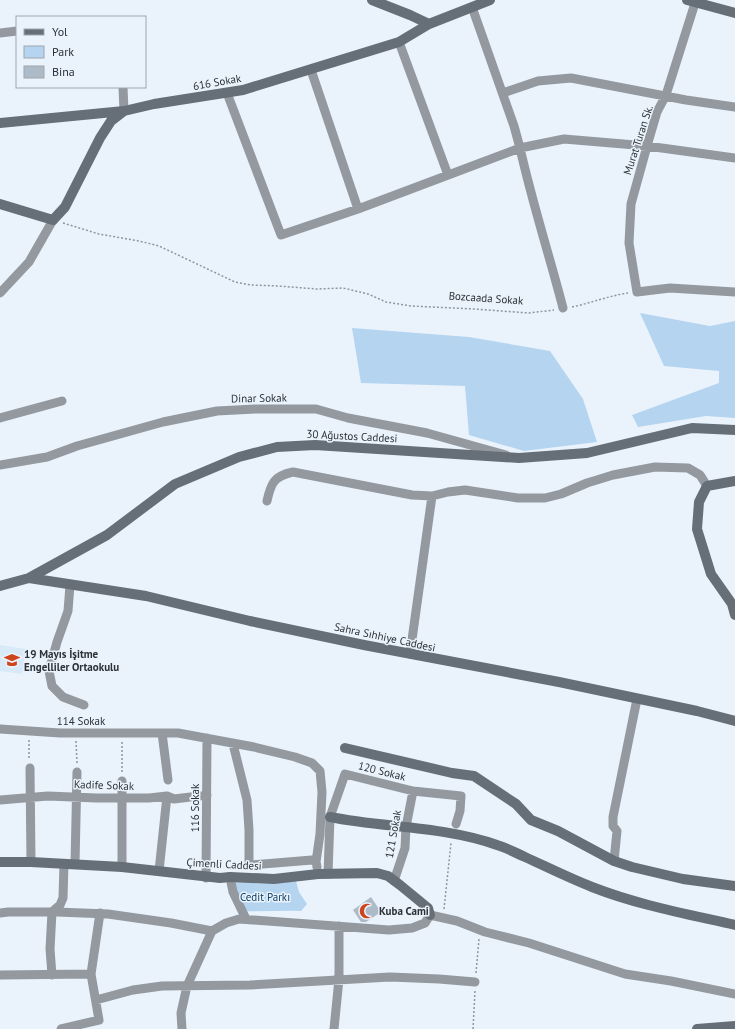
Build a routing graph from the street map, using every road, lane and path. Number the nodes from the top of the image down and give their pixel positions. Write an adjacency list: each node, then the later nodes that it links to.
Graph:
1 (372, 0): 6 (street)
2 (490, 0): 4 (street, 616 Sokak)
3 (693, 1): 5 (street); 14 (street, Murat Turan Sk.)
4 (472, 8): 6 (street, 616 Sokak); 13 (street)
5 (735, 13)
6 (429, 24): 9 (street, 616 Sokak)
7 (16, 30): 8 (street)
8 (0, 33)
9 (399, 42): 10 (street, 616 Sokak); 21 (street)
10 (311, 70): 12 (street, 616 Sokak); 23 (street)
11 (123, 88): 16 (street)
12 (227, 93): 16 (street, 616 Sokak); 23 (street)
13 (503, 93): 14 (street); 19 (street)
14 (666, 95): 15 (street); 18 (street, Murat Turan Sk.)
15 (735, 107)
16 (124, 111): 17 (street, 616 Sokak); 24 (street)
17 (0, 124)
18 (647, 146): 19 (street); 20 (street); 25 (street, Murat Turan Sk.)
19 (520, 148): 21 (street); 28 (street)
20 (735, 158)
21 (448, 174): 23 (street)
22 (0, 204): 24 (street)
23 (358, 209)
24 (53, 220): 27 (street); 28 (path, Bozcaada Sokak)
25 (637, 292): 26 (street); 28 (path, Bozcaada Sokak)
26 (735, 292)
27 (0, 293)
28 (563, 308)
29 (62, 401): 30 (street)
30 (0, 418)
31 (735, 430): 32 (street, 30 Ağustos Caddesi)
32 (519, 458): 33 (street, Dinar Sokak); 38 (street, 30 Ağustos Caddesi)
33 (0, 465)
34 (735, 481): 35 (street)
35 (707, 486): 36 (street); 41 (street)
36 (432, 496): 37 (street); 43 (street)
37 (267, 501)
38 (29, 578): 39 (street, Sahra Sıhhiye Caddesi); 40 (street, 30 Ağustos Caddesi)
39 (70, 585): 43 (street, Sahra Sıhhiye Caddesi); 45 (street)
40 (0, 586)
41 (734, 603): 42 (street)
42 (735, 615)
43 (410, 654): 44 (street, Sahra Sıhhiye Caddesi)
44 (637, 698): 46 (street, Sahra Sıhhiye Caddesi); 70 (street)
45 (84, 705)
46 (735, 720)
47 (0, 730): 48 (street, 114 Sokak)
48 (29, 732): 50 (street, 114 Sokak); 55 (path)
49 (122, 732): 50 (street, 114 Sokak); 51 (street, 114 Sokak); 57 (path)
50 (75, 733): 56 (path)
51 (162, 733): 52 (street, 114 Sokak); 58 (street)
52 (207, 738): 53 (street, 114 Sokak); 61 (street, 116 Sokak)
53 (233, 744): 73 (street, 114 Sokak); 73 (street)
54 (345, 748): 70 (street)
55 (30, 768): 62 (street)
56 (78, 772): 63 (street)
57 (122, 780): 64 (street)
58 (168, 780)
59 (413, 791): 66 (street, 120 Sokak); 67 (street, 120 Sokak); 68 (street, 121 Sokak)
60 (167, 796): 61 (street, Kadife Sokak); 64 (street, Kadife Sokak); 77 (street)
61 (207, 796): 80 (street, 116 Sokak)
62 (31, 797): 63 (street, Kadife Sokak); 65 (street, Kadife Sokak); 72 (street)
63 (77, 798): 64 (street, Kadife Sokak); 75 (street)
64 (123, 798): 76 (street)
65 (0, 800)
66 (330, 817): 68 (street); 78 (street)
67 (456, 824)
68 (406, 827): 81 (street, 121 Sokak); 89 (street)
69 (451, 846): 87 (path)
70 (614, 861): 82 (street)
71 (0, 862): 72 (street, Çimenli Caddesi)
72 (31, 862): 74 (street, Çimenli Caddesi)
73 (316, 862): 78 (street, 114 Sokak)
74 (64, 864): 75 (street, Çimenli Caddesi); 83 (street)
75 (75, 864): 76 (street, Çimenli Caddesi)
76 (122, 867): 77 (street, Çimenli Caddesi)
77 (159, 871): 80 (street, Çimenli Caddesi)
78 (323, 874): 79 (street, Çimenli Caddesi); 81 (street, Çimenli Caddesi)
79 (230, 877): 80 (street, Çimenli Caddesi); 88 (street)
80 (206, 878)
81 (394, 881): 86 (street, Çimenli Caddesi)
82 (735, 886)
83 (52, 912): 84 (street); 85 (street); 95 (street)
84 (0, 913)
85 (100, 913): 92 (street); 93 (street)
86 (430, 915): 87 (street); 90 (street)
87 (443, 918): 91 (street)
88 (246, 919): 90 (street); 92 (street)
89 (735, 925)
90 (339, 926): 96 (street)
91 (479, 930): 97 (path); 99 (street)
92 (212, 931): 98 (street)
93 (92, 974): 95 (street); 100 (street)
94 (0, 975): 95 (street)
95 (52, 975)
96 (339, 980): 97 (street); 98 (street); 106 (street)
97 (475, 982): 107 (path)
98 (187, 986): 100 (street); 105 (street)
99 (735, 994)
100 (96, 1000): 101 (street)
101 (100, 1024): 104 (street)
102 (735, 1026): 103 (street)
103 (720, 1028): 108 (street)
104 (61, 1029)
105 (182, 1029)
106 (334, 1029)
107 (473, 1029)
108 (697, 1029)

